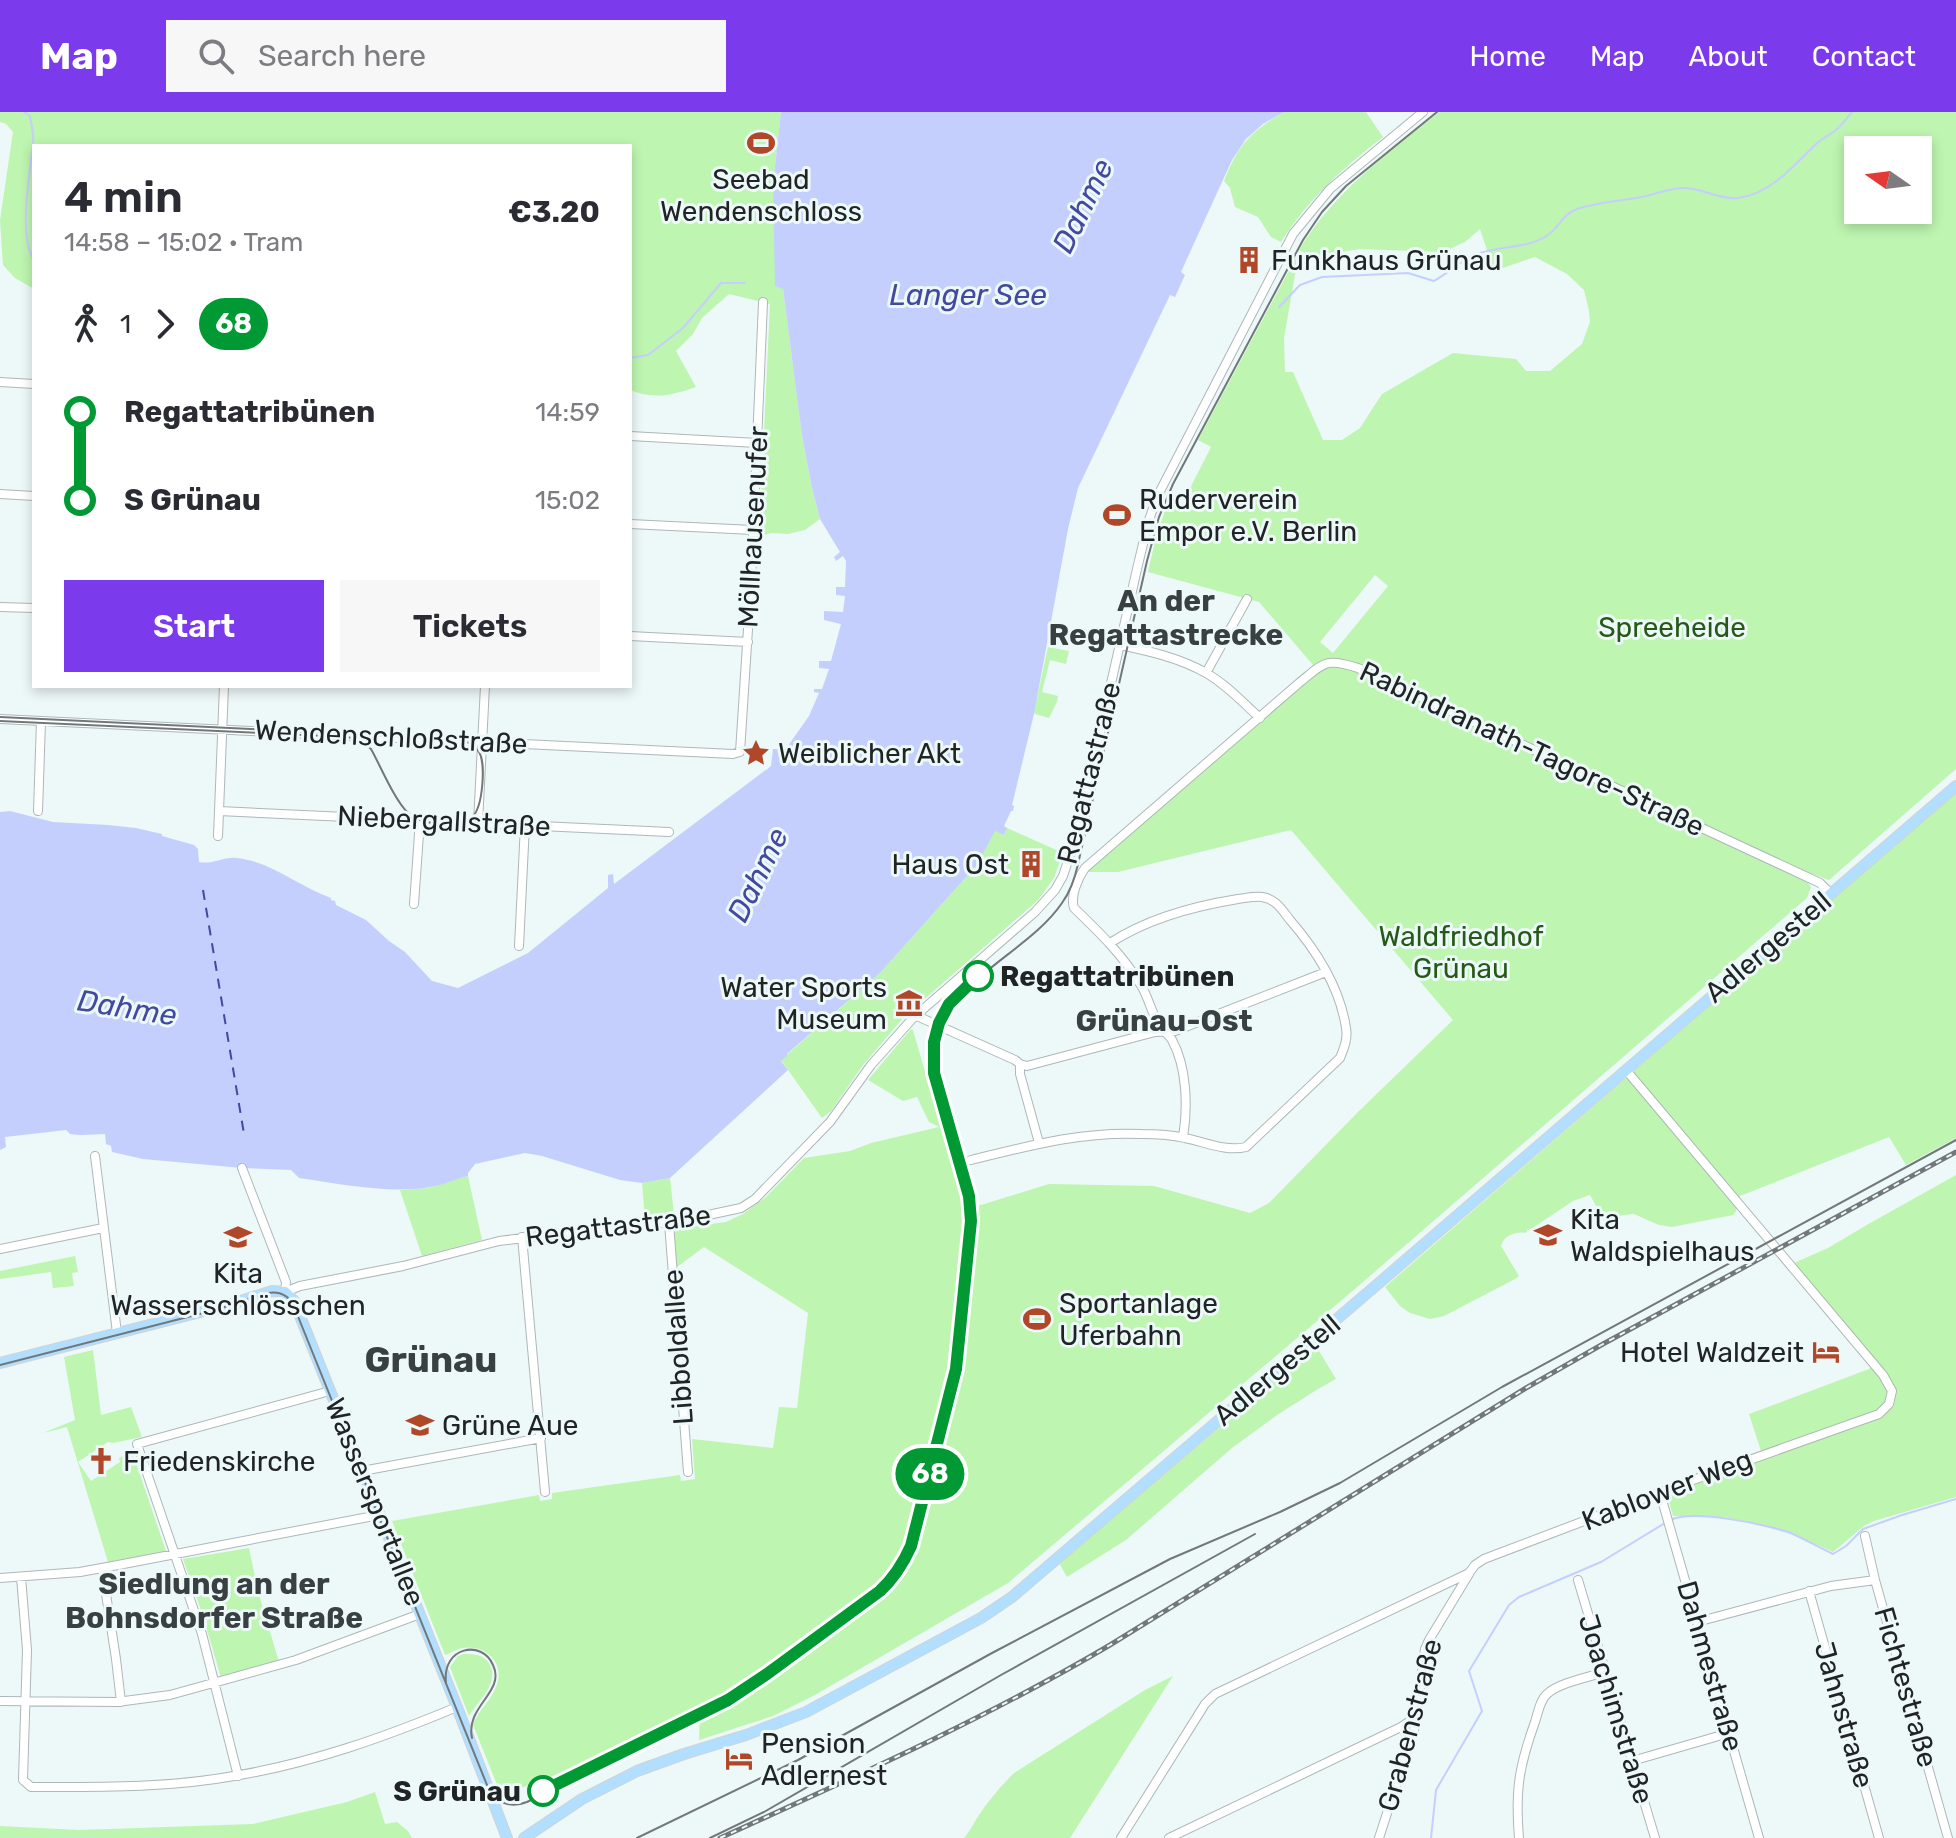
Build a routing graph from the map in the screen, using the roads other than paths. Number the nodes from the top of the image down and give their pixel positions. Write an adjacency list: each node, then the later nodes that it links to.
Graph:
1 (1423, 112): 16 (street, Regattastraße)
2 (763, 302): 6 (street, Möllhausenufer)
3 (0, 382): 4 (street)
4 (32, 384)
5 (632, 436): 6 (street)
6 (757, 443): 10 (street, Möllhausenufer)
7 (0, 494): 8 (street)
8 (32, 496)
9 (632, 524): 10 (street)
10 (753, 530): 15 (street, Möllhausenufer)
11 (1247, 599): 17 (street)
12 (0, 607): 13 (street)
13 (32, 608)
14 (632, 636): 15 (street)
15 (748, 642): 25 (street, Möllhausenufer)
16 (1120, 645): 17 (street, Regattastraße); 34 (street, Regattastraße)
17 (1206, 673): 20 (street, Regattastraße)
18 (224, 688): 23 (street)
19 (485, 688): 24 (street)
20 (1260, 718): 35 (street, Rabindranath-Tagore-Straße); 36 (street, Rabindranath-Tagore-Straße)
21 (0, 719): 22 (street, Wendenschloßstraße)
22 (41, 721): 23 (street, Wendenschloßstraße); 27 (street)
23 (222, 729): 24 (street, Wendenschloßstraße); 28 (street)
24 (482, 742): 25 (street, Wendenschloßstraße); 30 (street)
25 (740, 752)
26 (1956, 786): 36 (main road, Adlergestell)
27 (38, 811)
28 (219, 811): 29 (street, Niebergallstraße); 33 (street)
29 (420, 820): 30 (street, Niebergallstraße); 37 (street)
30 (478, 823): 31 (street, Niebergallstraße)
31 (525, 825): 32 (street, Niebergallstraße); 39 (street)
32 (669, 832)
33 (218, 836)
34 (1063, 876): 35 (street); 41 (street, Regattastraße)
35 (1078, 881): 38 (street)
36 (1831, 894): 44 (main road, Adlergestell)
37 (414, 904)
38 (1110, 943): 40 (street); 42 (street)
39 (519, 946)
40 (1326, 972): 42 (street); 45 (street)
41 (917, 1016): 43 (street); 50 (street, Regattastraße)
42 (1164, 1031): 43 (street); 45 (street)
43 (1020, 1064): 46 (street)
44 (1626, 1070): 62 (street, Kablower Weg); 86 (main road, Adlergestell)
45 (1183, 1137): 46 (street)
46 (1039, 1143): 48 (street)
47 (95, 1156): 51 (street)
48 (971, 1160)
49 (242, 1168): 54 (street, Wassersportallee)
50 (669, 1223): 52 (street, Regattastraße); 60 (street, Libboldallee)
51 (103, 1228): 53 (street); 55 (street)
52 (522, 1237): 54 (street, Regattastraße); 58 (street)
53 (0, 1249)
54 (285, 1292): 55 (main road, Regattastraße); 57 (main road, Wassersportallee)
55 (117, 1333): 56 (main road, Regattastraße)
56 (0, 1363)
57 (330, 1391): 59 (main road, Wassersportallee); 65 (street)
58 (541, 1438): 59 (street); 61 (street)
59 (362, 1471): 63 (main road, Wassersportallee)
60 (688, 1472)
61 (545, 1492)
62 (1660, 1493): 67 (street, Kablower Weg); 74 (street, Dahmestraße)
63 (379, 1515): 65 (street); 73 (main road, Wassersportallee)
64 (1865, 1536): 71 (street, Fichtestraße)
65 (176, 1554): 66 (street); 76 (street)
66 (102, 1568): 68 (street); 79 (street)
67 (1469, 1573): 81 (street, Grabenstraße); 87 (street, Kablower Weg)
68 (21, 1577): 69 (street); 78 (street)
69 (0, 1578)
70 (1578, 1580): 75 (street, Joachimstraße)
71 (1875, 1580): 72 (street); 94 (street, Fichtestraße)
72 (1809, 1591): 74 (street); 93 (street, Jahnstraße)
73 (420, 1614): 76 (street); 80 (main road, Wassersportallee)
74 (1697, 1622): 82 (street, Dahmestraße)
75 (1605, 1672): 83 (street, Joachimstraße); 90 (street)
76 (215, 1684): 79 (street); 84 (street)
77 (0, 1701): 78 (street)
78 (26, 1701): 79 (street); 84 (street)
79 (121, 1702)
80 (457, 1707): 84 (street); 85 (main road, Wassersportallee)
81 (1417, 1716): 88 (street); 89 (street, Grabenstraße)
82 (1729, 1733): 83 (street); 92 (street, Dahmestraße)
83 (1632, 1761): 91 (street, Joachimstraße)
84 (238, 1776)
85 (507, 1838)
86 (524, 1838)
87 (1121, 1838)
88 (1169, 1838)
89 (1379, 1838)
90 (1519, 1838)
91 (1655, 1838)
92 (1759, 1838)
93 (1879, 1838)
94 (1948, 1838)

